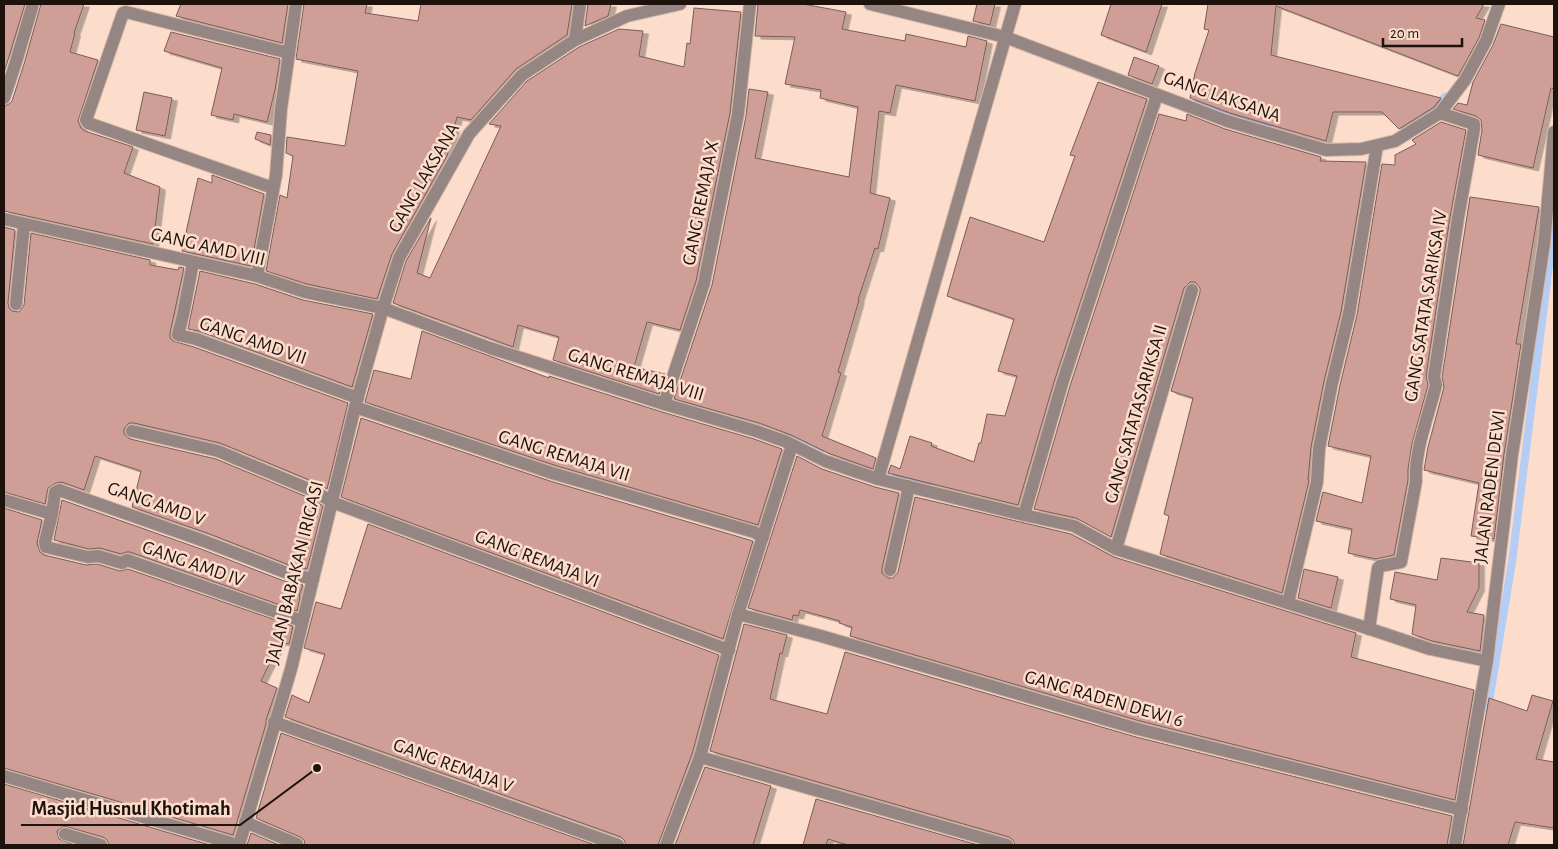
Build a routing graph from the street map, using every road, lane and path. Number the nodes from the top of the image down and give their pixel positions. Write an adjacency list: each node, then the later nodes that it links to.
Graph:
1 (33, 4): 13 (street)
2 (296, 4): 11 (street)
3 (580, 4): 10 (street)
4 (680, 4): 10 (street, GANG LAKSANA)
5 (750, 4): 26 (street, GANG REMAJA X)
6 (870, 4): 9 (street, GANG LAKSANA)
7 (1015, 4): 9 (street)
8 (1499, 4): 14 (street, GANG LAKSANA)
9 (1005, 37): 12 (street, GANG LAKSANA); 29 (street)
10 (575, 40): 24 (street, GANG LAKSANA)
11 (289, 53): 17 (street); 17 (street)
12 (1157, 95): 16 (street, GANG LAKSANA); 34 (street)
13 (4, 98)
14 (1440, 113): 16 (street, GANG LAKSANA); 42 (street, GANG SATATA SARIKSA IV)
15 (1554, 132): 44 (street, JALAN RADEN DEWI)
16 (1377, 146): 39 (street)
17 (273, 188): 21 (street)
18 (4, 219): 19 (street, GANG AMD VIII)
19 (24, 225): 20 (street, GANG AMD VIII); 23 (street)
20 (193, 263): 21 (street, GANG AMD VIII); 25 (street, GANG AMD VII)
21 (256, 276): 24 (street, GANG AMD VIII)
22 (1192, 290): 36 (street, GANG SATATASARIKSA II)
23 (16, 304)
24 (382, 308): 25 (street, JALAN BABAKAN IRIGASI); 26 (street, GANG REMAJA VIII)
25 (356, 402): 32 (street, JALAN BABAKAN IRIGASI); 35 (street, GANG REMAJA VII)
26 (664, 404): 28 (street, GANG REMAJA VIII)
27 (132, 431): 32 (street, GANG REMAJA VI)
28 (792, 445): 29 (street, GANG REMAJA VIII); 35 (street)
29 (878, 479): 30 (street, GANG REMAJA VIII)
30 (908, 486): 34 (street, GANG REMAJA VIII); 37 (street)
31 (4, 500): 33 (street)
32 (332, 502): 38 (street, JALAN BABAKAN IRIGASI); 43 (street, GANG REMAJA VI)
33 (52, 514): 38 (street, GANG AMD V); 41 (street, GANG AMD IV)
34 (1024, 515): 36 (street, GANG REMAJA VIII)
35 (763, 537): 40 (street)
36 (1116, 549): 39 (street, GANG REMAJA VIII)
37 (890, 570)
38 (313, 580): 41 (street, JALAN BABAKAN IRIGASI)
39 (1288, 603): 42 (street, GANG REMAJA VIII)
40 (738, 614): 43 (street); 48 (street, GANG RADEN DEWI 6)
41 (302, 621): 45 (street, JALAN BABAKAN IRIGASI)
42 (1370, 628): 44 (street, GANG REMAJA VIII)
43 (729, 650): 46 (street)
44 (1487, 661): 48 (street, JALAN RADEN DEWI)
45 (274, 722): 49 (street, JALAN BABAKAN IRIGASI); 54 (street, GANG REMAJA V)
46 (700, 757): 55 (street); 56 (street)
47 (4, 776): 53 (street)
48 (1462, 810): 57 (street, JALAN RADEN DEWI)
49 (245, 822): 51 (street); 53 (street, JALAN BABAKAN IRIGASI)
50 (65, 834): 52 (street)
51 (296, 844)
52 (101, 845)
53 (238, 845)
54 (618, 845)
55 (666, 845)
56 (1007, 845)
57 (1456, 845)

